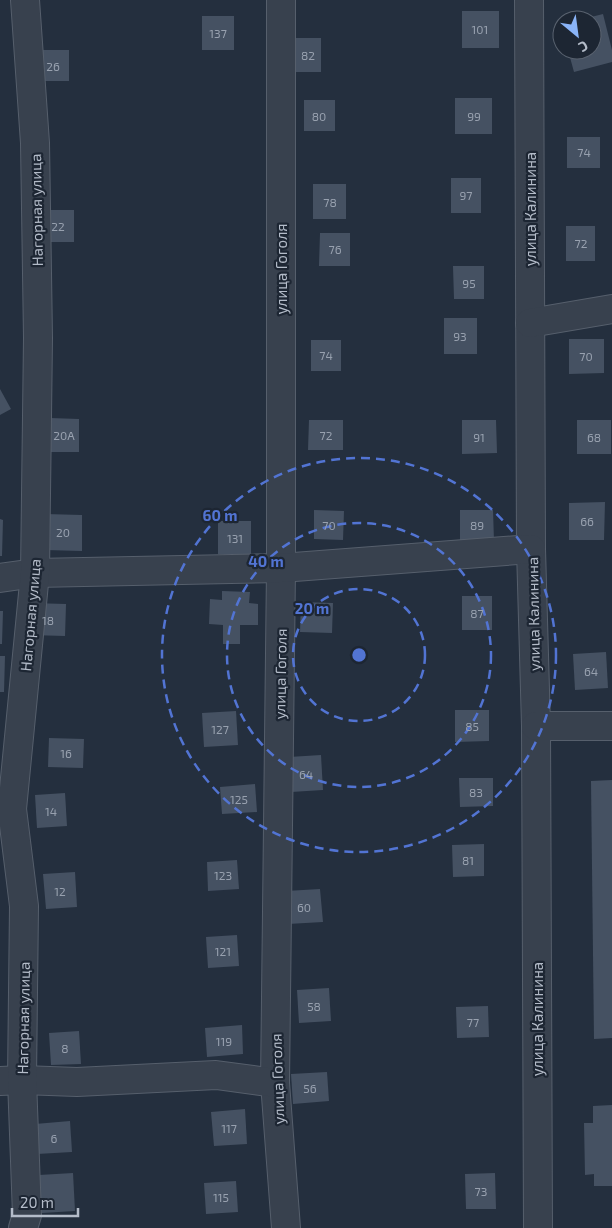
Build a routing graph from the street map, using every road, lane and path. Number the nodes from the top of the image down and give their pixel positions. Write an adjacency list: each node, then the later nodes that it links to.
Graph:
1 (25, 0): 8 (street, Нагорная улица)
2 (281, 0): 7 (street, улица Гоголя)
3 (529, 0): 5 (street, улица Калинина)
4 (612, 309): 5 (street)
5 (530, 323): 6 (street, улица Калинина)
6 (531, 549): 7 (street); 10 (street, улица Калинина)
7 (281, 568): 8 (street); 13 (street, улица Гоголя)
8 (35, 573): 9 (street); 12 (street, Нагорная улица)
9 (0, 578)
10 (536, 726): 11 (street); 16 (street, улица Калинина)
11 (612, 726)
12 (11, 1080): 13 (street); 14 (street, Нагорная улица)
13 (275, 1083): 15 (street, улица Гоголя)
14 (23, 1228)
15 (286, 1228)
16 (538, 1228)

